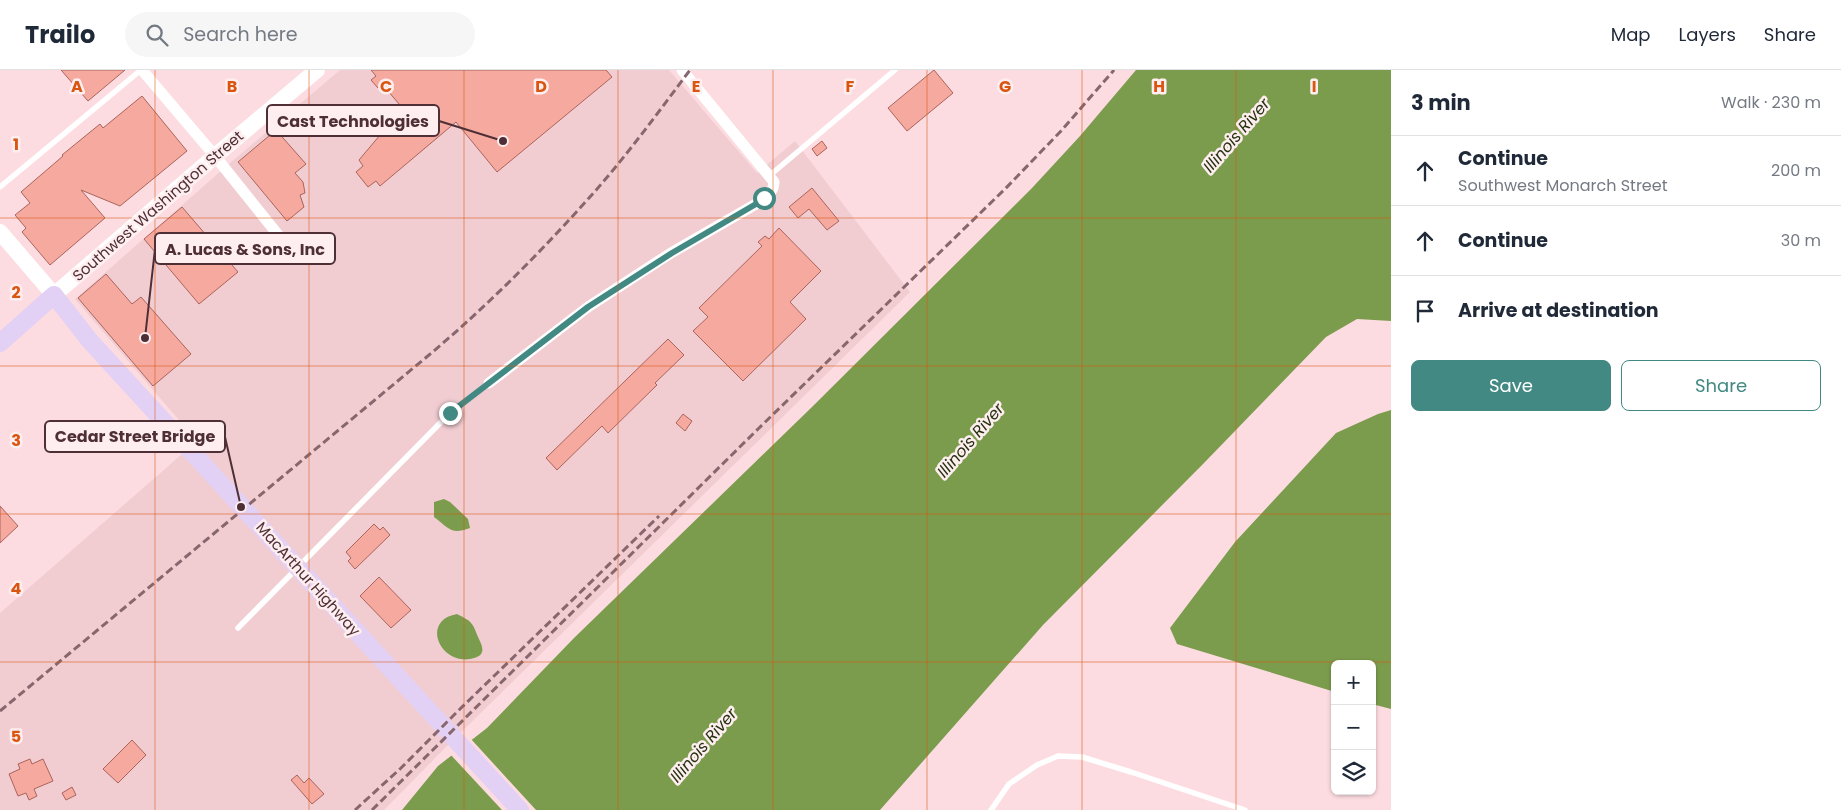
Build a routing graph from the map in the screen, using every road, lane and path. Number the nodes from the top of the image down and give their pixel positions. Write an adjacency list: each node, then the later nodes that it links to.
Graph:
1 (141, 70): 5 (street); 7 (lane)
2 (317, 70): 5 (main road, Southwest Washington Street)
3 (682, 70): 6 (street)
4 (895, 70): 6 (lane)
5 (215, 156): 9 (street); 10 (main road, Southwest Washington Street)
6 (769, 176): 12 (street)
7 (0, 187)
8 (0, 232): 10 (main road, MacArthur Highway)
9 (283, 241)
10 (54, 295): 11 (main road, Southwest Washington Street); 14 (main road, MacArthur Highway)
11 (0, 343)
12 (489, 383): 13 (lane)
13 (238, 628)
14 (520, 810)
15 (990, 810): 16 (lane)
16 (1245, 810)

